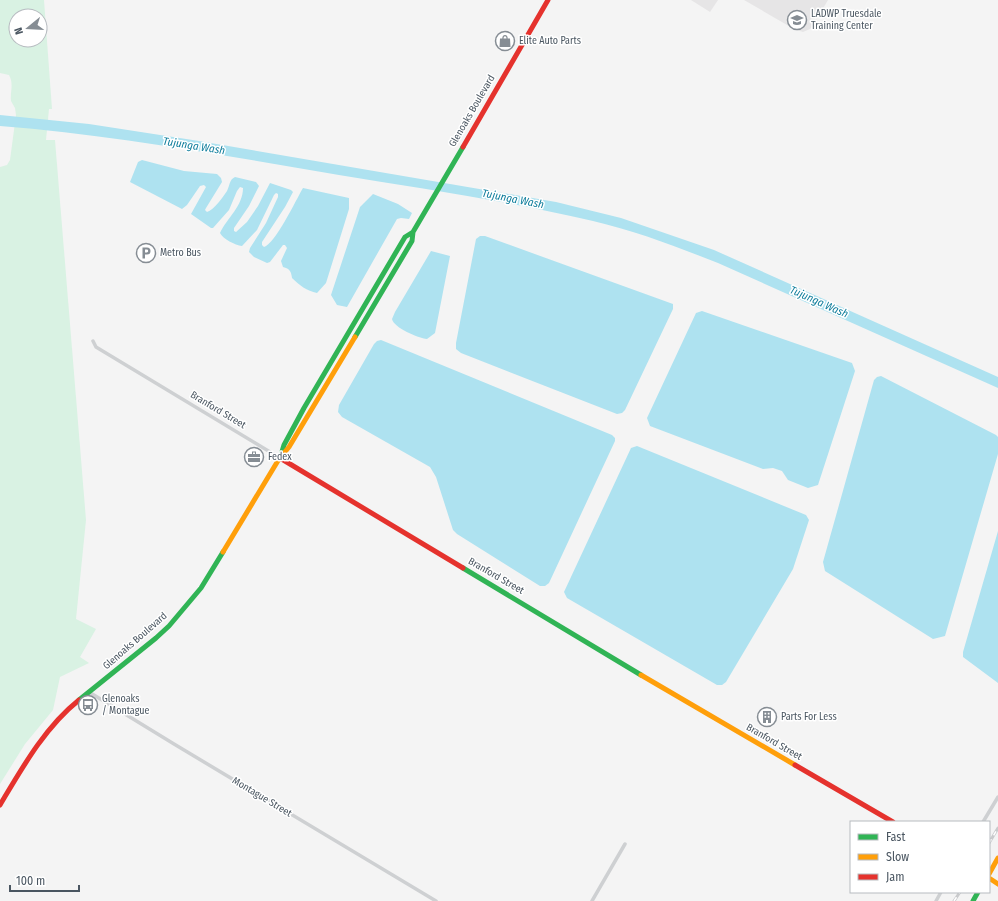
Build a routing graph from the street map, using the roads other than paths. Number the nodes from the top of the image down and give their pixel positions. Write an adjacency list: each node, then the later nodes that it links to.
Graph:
1 (548, 0): 2 (main road, Glenoaks Boulevard)
2 (413, 232): 3 (main road, Glenoaks Boulevard); 4 (main road, Glenoaks Boulevard)
3 (351, 329): 4 (main road); 6 (main road, Glenoaks Boulevard)
4 (357, 333): 6 (main road, Glenoaks Boulevard)
5 (93, 341): 6 (street, Branford Street)
6 (280, 458): 7 (main road, Glenoaks Boulevard); 10 (main road, Branford Street)
7 (89, 692): 9 (main road, Glenoaks Boulevard); 15 (street, Montague Street)
8 (998, 797): 11 (street)
9 (0, 805)
10 (891, 821)
11 (984, 821)
12 (625, 844): 16 (street)
13 (998, 858): 14 (main road)
14 (990, 872)
15 (435, 901)
16 (592, 901)

